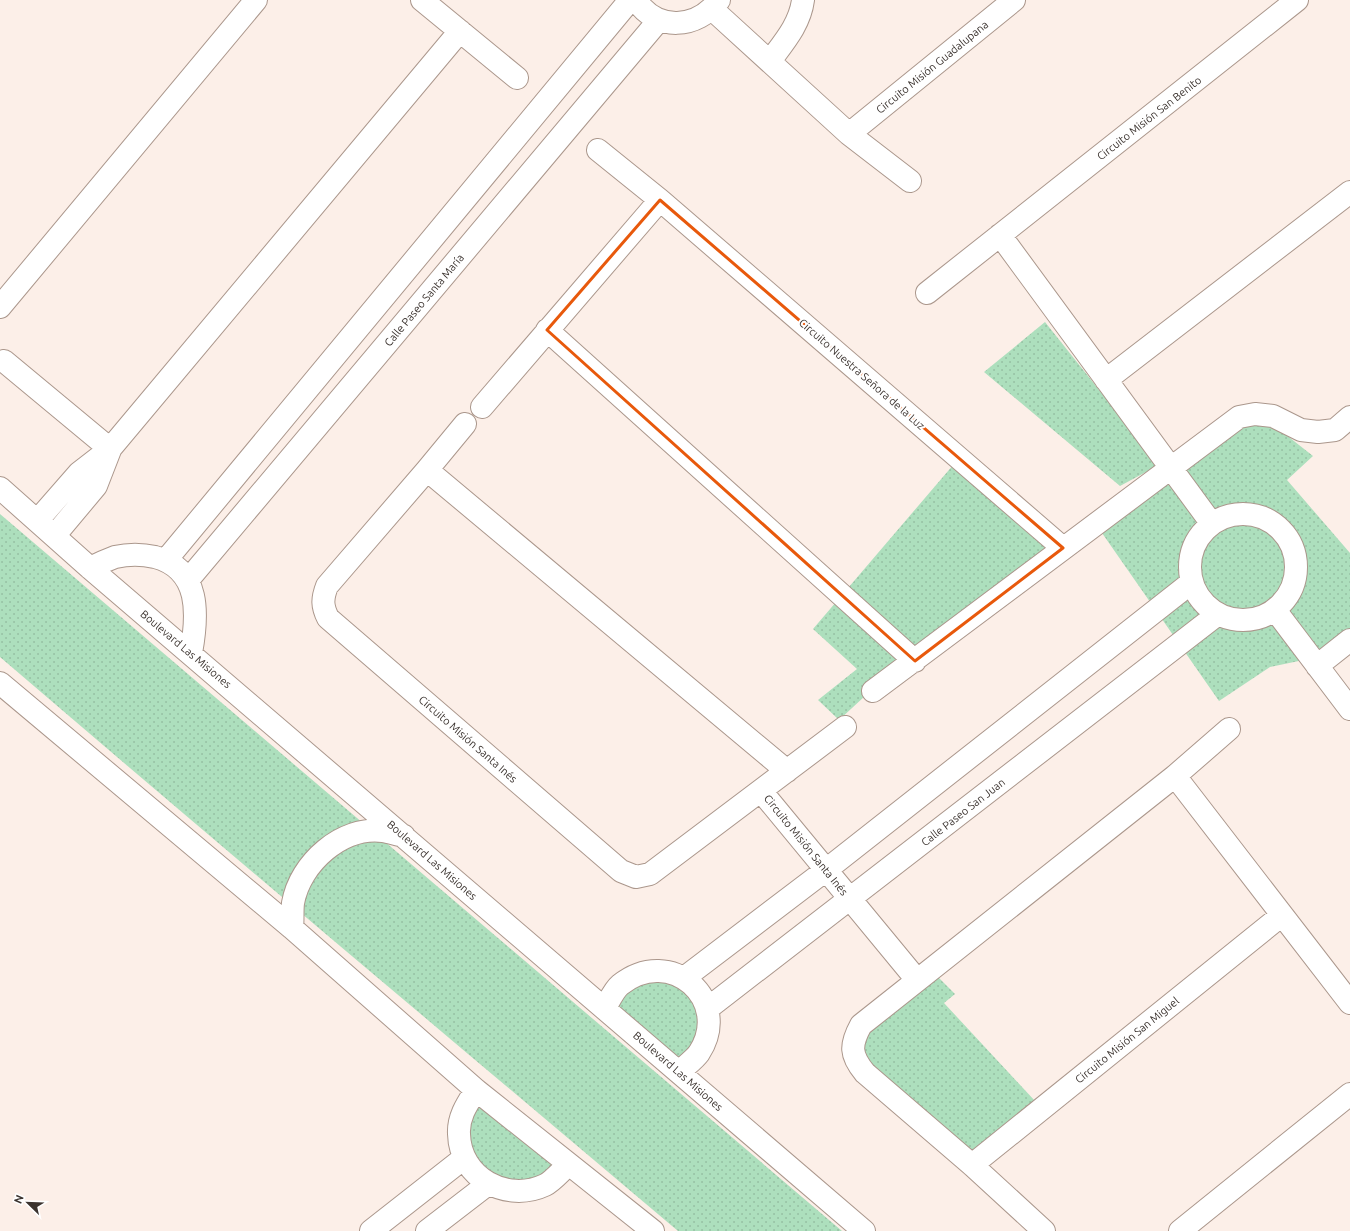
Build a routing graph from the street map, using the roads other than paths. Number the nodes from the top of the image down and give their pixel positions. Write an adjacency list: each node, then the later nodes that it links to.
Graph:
1 (256, 0): 22 (street)
2 (422, 0): 10 (street)
3 (630, 0): 13 (street)
4 (636, 0): 9 (street)
5 (803, 0): 11 (street)
6 (1014, 0): 15 (street, Circuito Misión Guadalupana)
7 (1297, 0): 20 (street, Circuito Misión San Benito)
8 (716, 5): 9 (street); 11 (street)
9 (659, 20): 14 (street, Calle Paseo Santa María)
10 (460, 31): 12 (street); 29 (street)
11 (770, 61): 15 (street)
12 (517, 78)
13 (539, 110): 14 (street); 37 (street)
14 (567, 130): 39 (street, Calle Paseo Santa María)
15 (849, 134): 17 (street)
16 (598, 150): 19 (street, Circuito Nuestra Señora de la Luz)
17 (910, 181)
18 (1350, 192): 25 (street)
19 (660, 200): 23 (street); 36 (street, Circuito Nuestra Señora de la Luz)
20 (1000, 235): 21 (street, Circuito Misión San Benito); 25 (street)
21 (927, 293)
22 (0, 307)
23 (547, 330): 26 (street); 45 (street)
24 (4, 361): 29 (street)
25 (1106, 380): 30 (street)
26 (482, 407)
27 (1350, 417): 30 (street)
28 (465, 424): 31 (street, Circuito Misión Santa Inés)
29 (110, 449): 33 (street); 35 (street)
30 (1170, 468): 34 (street); 36 (street)
31 (427, 470): 52 (street); 54 (street, Circuito Misión Santa Inés)
32 (0, 488): 33 (street, Boulevard Las Misiones)
33 (38, 521): 35 (street, Boulevard Las Misiones)
34 (1212, 524): 40 (street); 41 (street)
35 (55, 535): 38 (street, Boulevard Las Misiones)
36 (1063, 548): 45 (street)
37 (166, 560): 38 (street); 39 (street)
38 (90, 568): 44 (street, Boulevard Las Misiones)
39 (188, 580): 44 (street)
40 (1192, 582): 42 (street); 56 (street)
41 (1275, 610): 42 (street); 46 (street)
42 (1218, 614): 57 (street, Calle Paseo San Juan)
43 (1350, 640): 46 (street)
44 (191, 653): 55 (street, Boulevard Las Misiones)
45 (915, 660): 48 (street)
46 (1317, 666): 49 (street)
47 (0, 682): 59 (street)
48 (873, 691)
49 (1350, 709)
50 (845, 727): 52 (street, Circuito Misión Santa Inés)
51 (1229, 729): 53 (street)
52 (787, 771): 54 (street, Circuito Misión Santa Inés)
53 (1175, 776): 58 (street); 61 (street)
54 (761, 791): 56 (street, Circuito Misión Santa Inés)
55 (405, 837): 59 (street); 63 (street, Boulevard Las Misiones)
56 (826, 870): 57 (street, Circuito Misión Santa Inés); 60 (street)
57 (851, 900): 61 (street); 64 (street, Calle Paseo San Juan)
58 (1282, 915): 62 (street); 70 (street, Circuito Misión San Miguel)
59 (292, 928): 66 (street)
60 (684, 978): 63 (street); 64 (street)
61 (917, 980): 70 (street)
62 (1350, 1003)
63 (605, 1008): 65 (street, Boulevard Las Misiones)
64 (707, 1009): 65 (street)
65 (679, 1072): 75 (street, Boulevard Las Misiones)
66 (476, 1090): 68 (street); 69 (street)
67 (1350, 1094): 77 (street)
68 (464, 1158): 71 (street); 72 (street)
69 (568, 1164): 71 (street); 74 (street)
70 (972, 1165): 76 (street)
71 (488, 1184): 73 (street)
72 (371, 1231)
73 (427, 1231)
74 (653, 1231)
75 (864, 1231)
76 (1044, 1231)
77 (1180, 1231)

